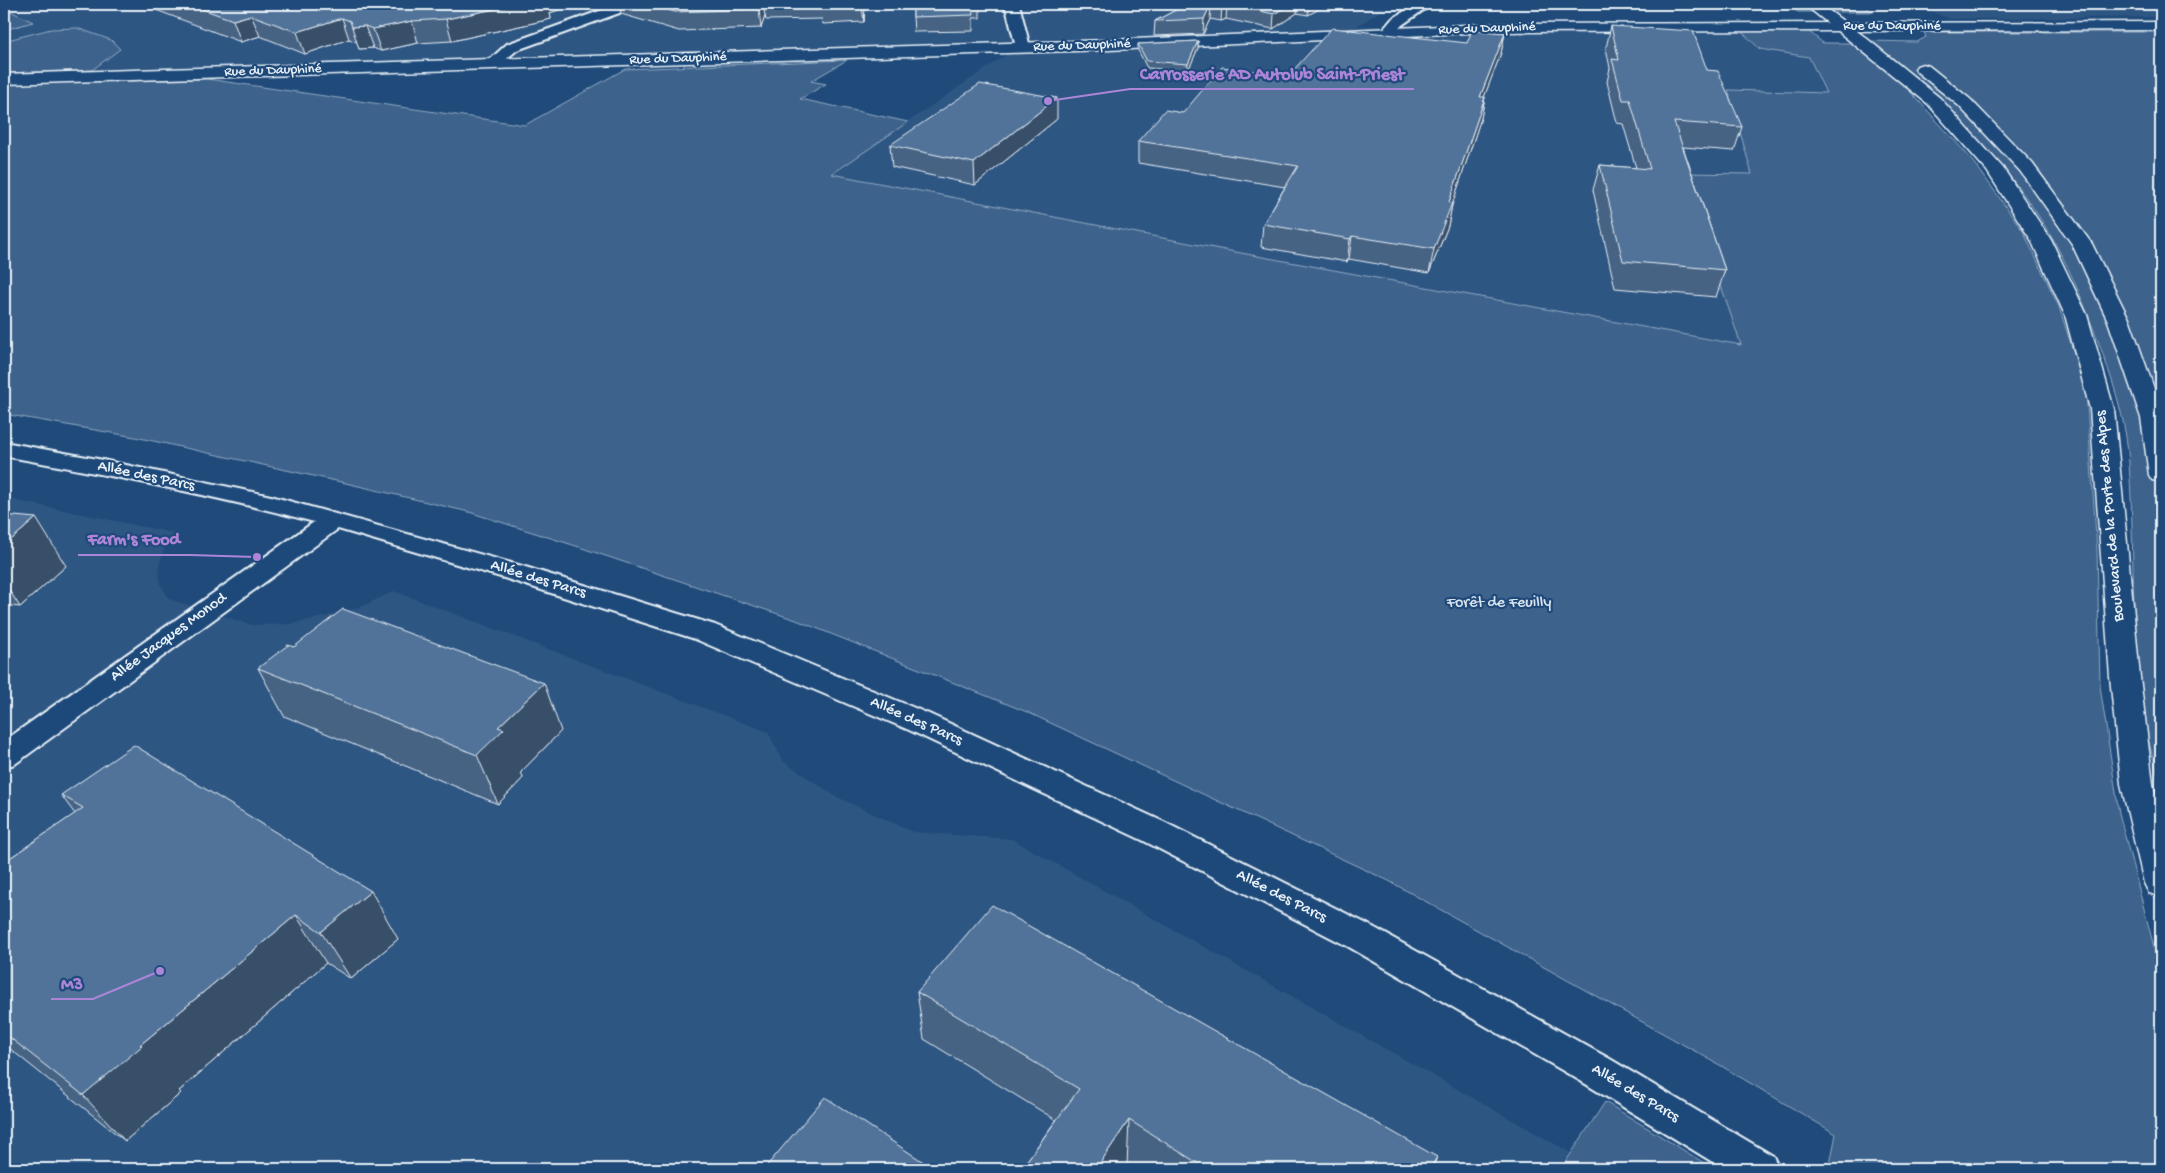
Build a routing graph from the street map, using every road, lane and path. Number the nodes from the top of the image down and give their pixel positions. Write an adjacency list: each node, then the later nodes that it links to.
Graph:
1 (631, 4): 10 (street)
2 (1012, 4): 9 (street)
3 (1425, 4): 8 (street)
4 (1810, 4): 5 (street, Boulevard de la Porte des Alpes)
5 (1846, 20): 6 (street, Rue du Dauphiné); 8 (street, Rue du Dauphiné); 16 (street, Boulevard de la Porte des Alpes)
6 (1868, 26): 7 (street, Rue du Dauphiné); 13 (street)
7 (2161, 26)
8 (1388, 32): 9 (street, Rue du Dauphiné)
9 (1023, 47): 10 (street, Rue du Dauphiné)
10 (492, 64): 11 (street, Rue du Dauphiné)
11 (4, 79)
12 (4, 449): 14 (street, Allée des Parcs)
13 (2161, 475)
14 (334, 520): 15 (street, Allée Jacques Monod); 17 (street, Allée des Parcs)
15 (4, 756)
16 (2161, 883)
17 (1759, 1169)

